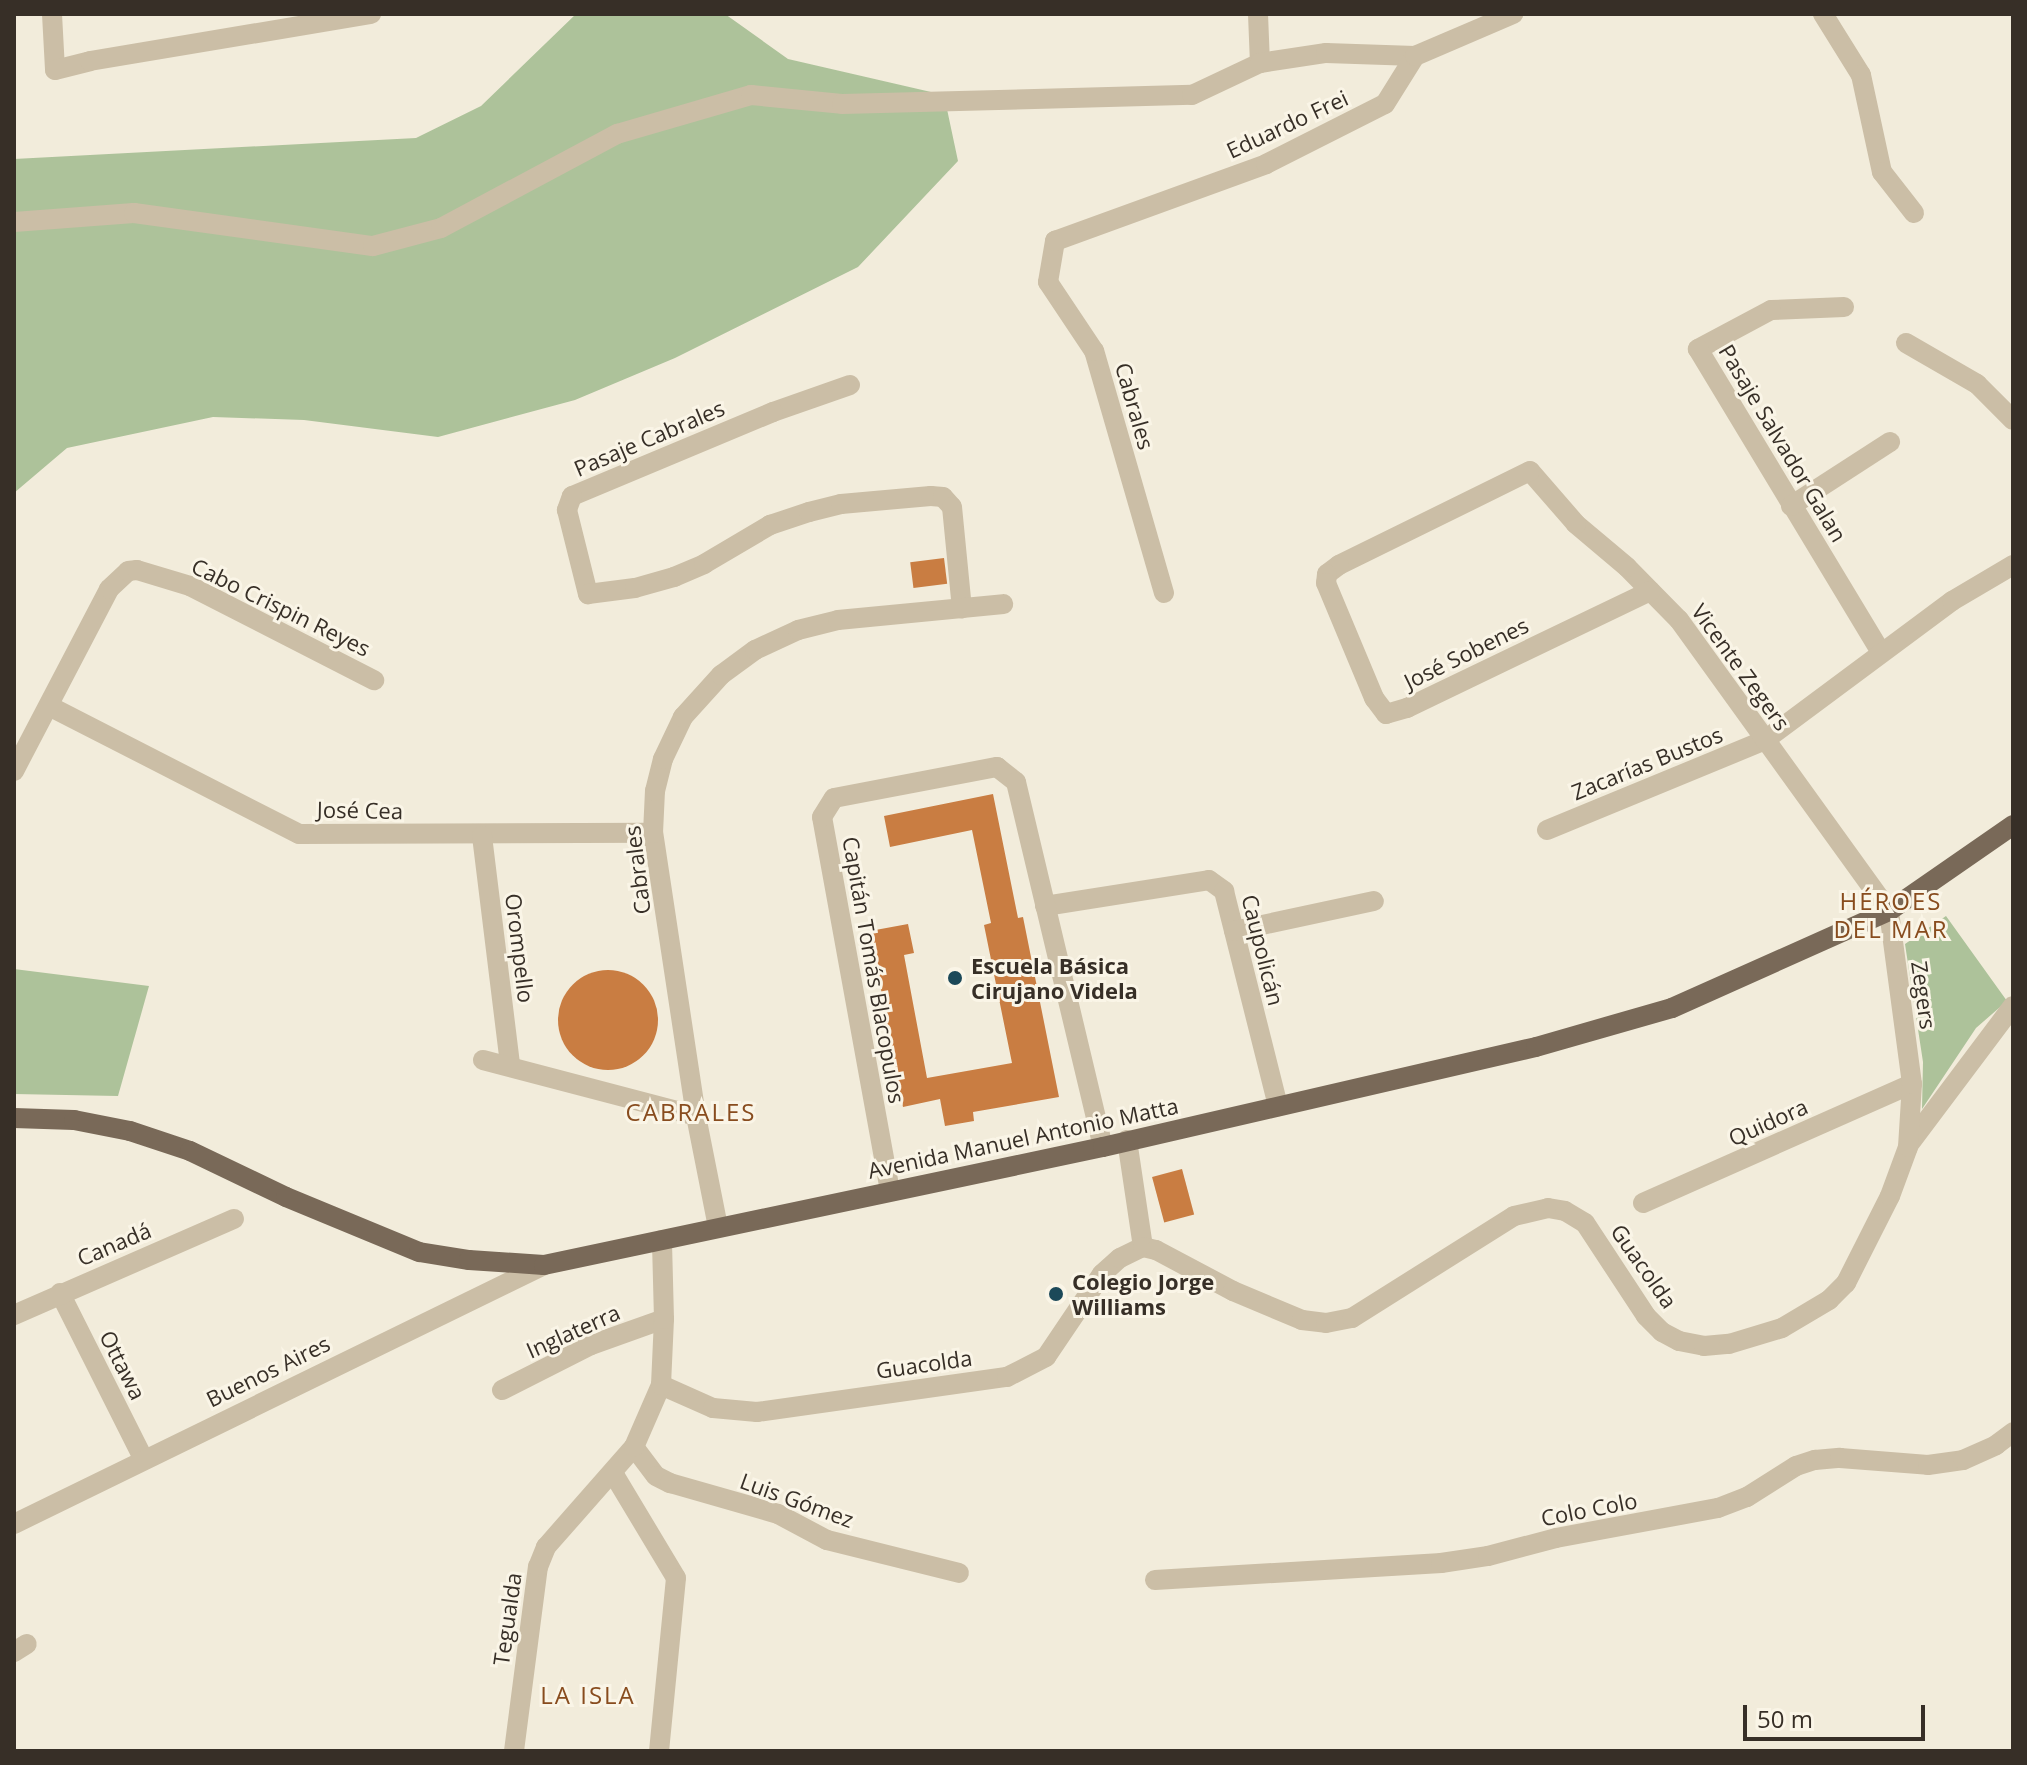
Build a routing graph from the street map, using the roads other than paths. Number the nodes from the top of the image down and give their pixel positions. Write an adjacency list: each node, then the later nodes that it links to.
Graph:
1 (52, 14): 2 (street)
2 (371, 14)
3 (1258, 14): 7 (street)
4 (1513, 14): 6 (street)
5 (1823, 14): 8 (street)
6 (1415, 56): 7 (street); 10 (street, Eduardo Frei)
7 (1260, 63): 9 (street)
8 (1914, 213)
9 (14, 222)
10 (1055, 241): 20 (street, Cabrales)
11 (1844, 307): 17 (street, Pasaje Salvador Galan)
12 (1906, 343): 14 (street)
13 (850, 385): 22 (street, Pasaje Cabrales)
14 (2013, 420)
15 (1890, 442): 17 (street)
16 (1530, 471): 19 (street, Vicente Zegers); 19 (street, José Sobenes)
17 (1791, 506): 23 (street, Pasaje Salvador Galan)
18 (2013, 565): 23 (street, Zacarías Bustos)
19 (1650, 591): 26 (street, Vicente Zegers)
20 (1164, 593)
21 (1003, 604): 22 (street, Cabrales)
22 (962, 609): 30 (street, Cabrales)
23 (1881, 652): 26 (street, Zacarías Bustos)
24 (374, 680): 25 (street, Cabo Crispin Reyes)
25 (49, 706): 27 (street); 31 (street, José Cea)
26 (1765, 740): 29 (street, Zacarías Bustos); 34 (street, Vicente Zegers)
27 (14, 771)
28 (2013, 825): 34 (main road, Avenida Manuel Antonio Matta)
29 (1547, 830)
30 (653, 833): 31 (street, José Cea); 41 (street, Cabrales)
31 (482, 836): 38 (street, Orompello)
32 (1374, 901): 35 (street)
33 (1045, 906): 35 (street, Caupolicán); 44 (street, Capitán Tomás Blacopulos); 46 (street, Capitán Tomás Blacopulos)
34 (1889, 911): 39 (street, Zegers); 40 (main road, Avenida Manuel Antonio Matta)
35 (1234, 931): 40 (street, Caupolicán)
36 (2013, 1006): 45 (street, Guacolda)
37 (483, 1060): 38 (street)
38 (510, 1065): 41 (street)
39 (1912, 1084): 45 (street, Guacolda); 47 (street, Quidora)
40 (1278, 1106): 43 (main road, Avenida Manuel Antonio Matta)
41 (696, 1116): 49 (street, Cabrales)
42 (14, 1118): 52 (main road, Avenida Manuel Antonio Matta)
43 (1127, 1140): 44 (main road, Avenida Manuel Antonio Matta); 51 (street)
44 (1103, 1147): 46 (main road, Avenida Manuel Antonio Matta)
45 (1908, 1147): 51 (street, Guacolda)
46 (890, 1191): 49 (main road, Avenida Manuel Antonio Matta)
47 (1643, 1203)
48 (234, 1219): 53 (street, Canadá)
49 (718, 1227): 50 (main road, Avenida Manuel Antonio Matta)
50 (662, 1240): 52 (main road, Avenida Manuel Antonio Matta); 55 (street, Tegualda)
51 (1143, 1247): 56 (street, Guacolda)
52 (544, 1265): 60 (street, Buenos Aires)
53 (60, 1293): 54 (street, Canadá); 60 (street, Ottawa)
54 (14, 1315)
55 (664, 1319): 56 (street, Tegualda); 57 (street, Inglaterra)
56 (661, 1385): 59 (street, Tegualda)
57 (502, 1390)
58 (2013, 1432): 64 (street, Colo Colo)
59 (634, 1447): 61 (street, Tegualda); 63 (street, Luis Gómez)
60 (143, 1458): 62 (street, Buenos Aires)
61 (613, 1473): 65 (street, Tegualda); 66 (street)
62 (14, 1524)
63 (959, 1573)
64 (1155, 1580)
65 (514, 1751)
66 (659, 1751)

